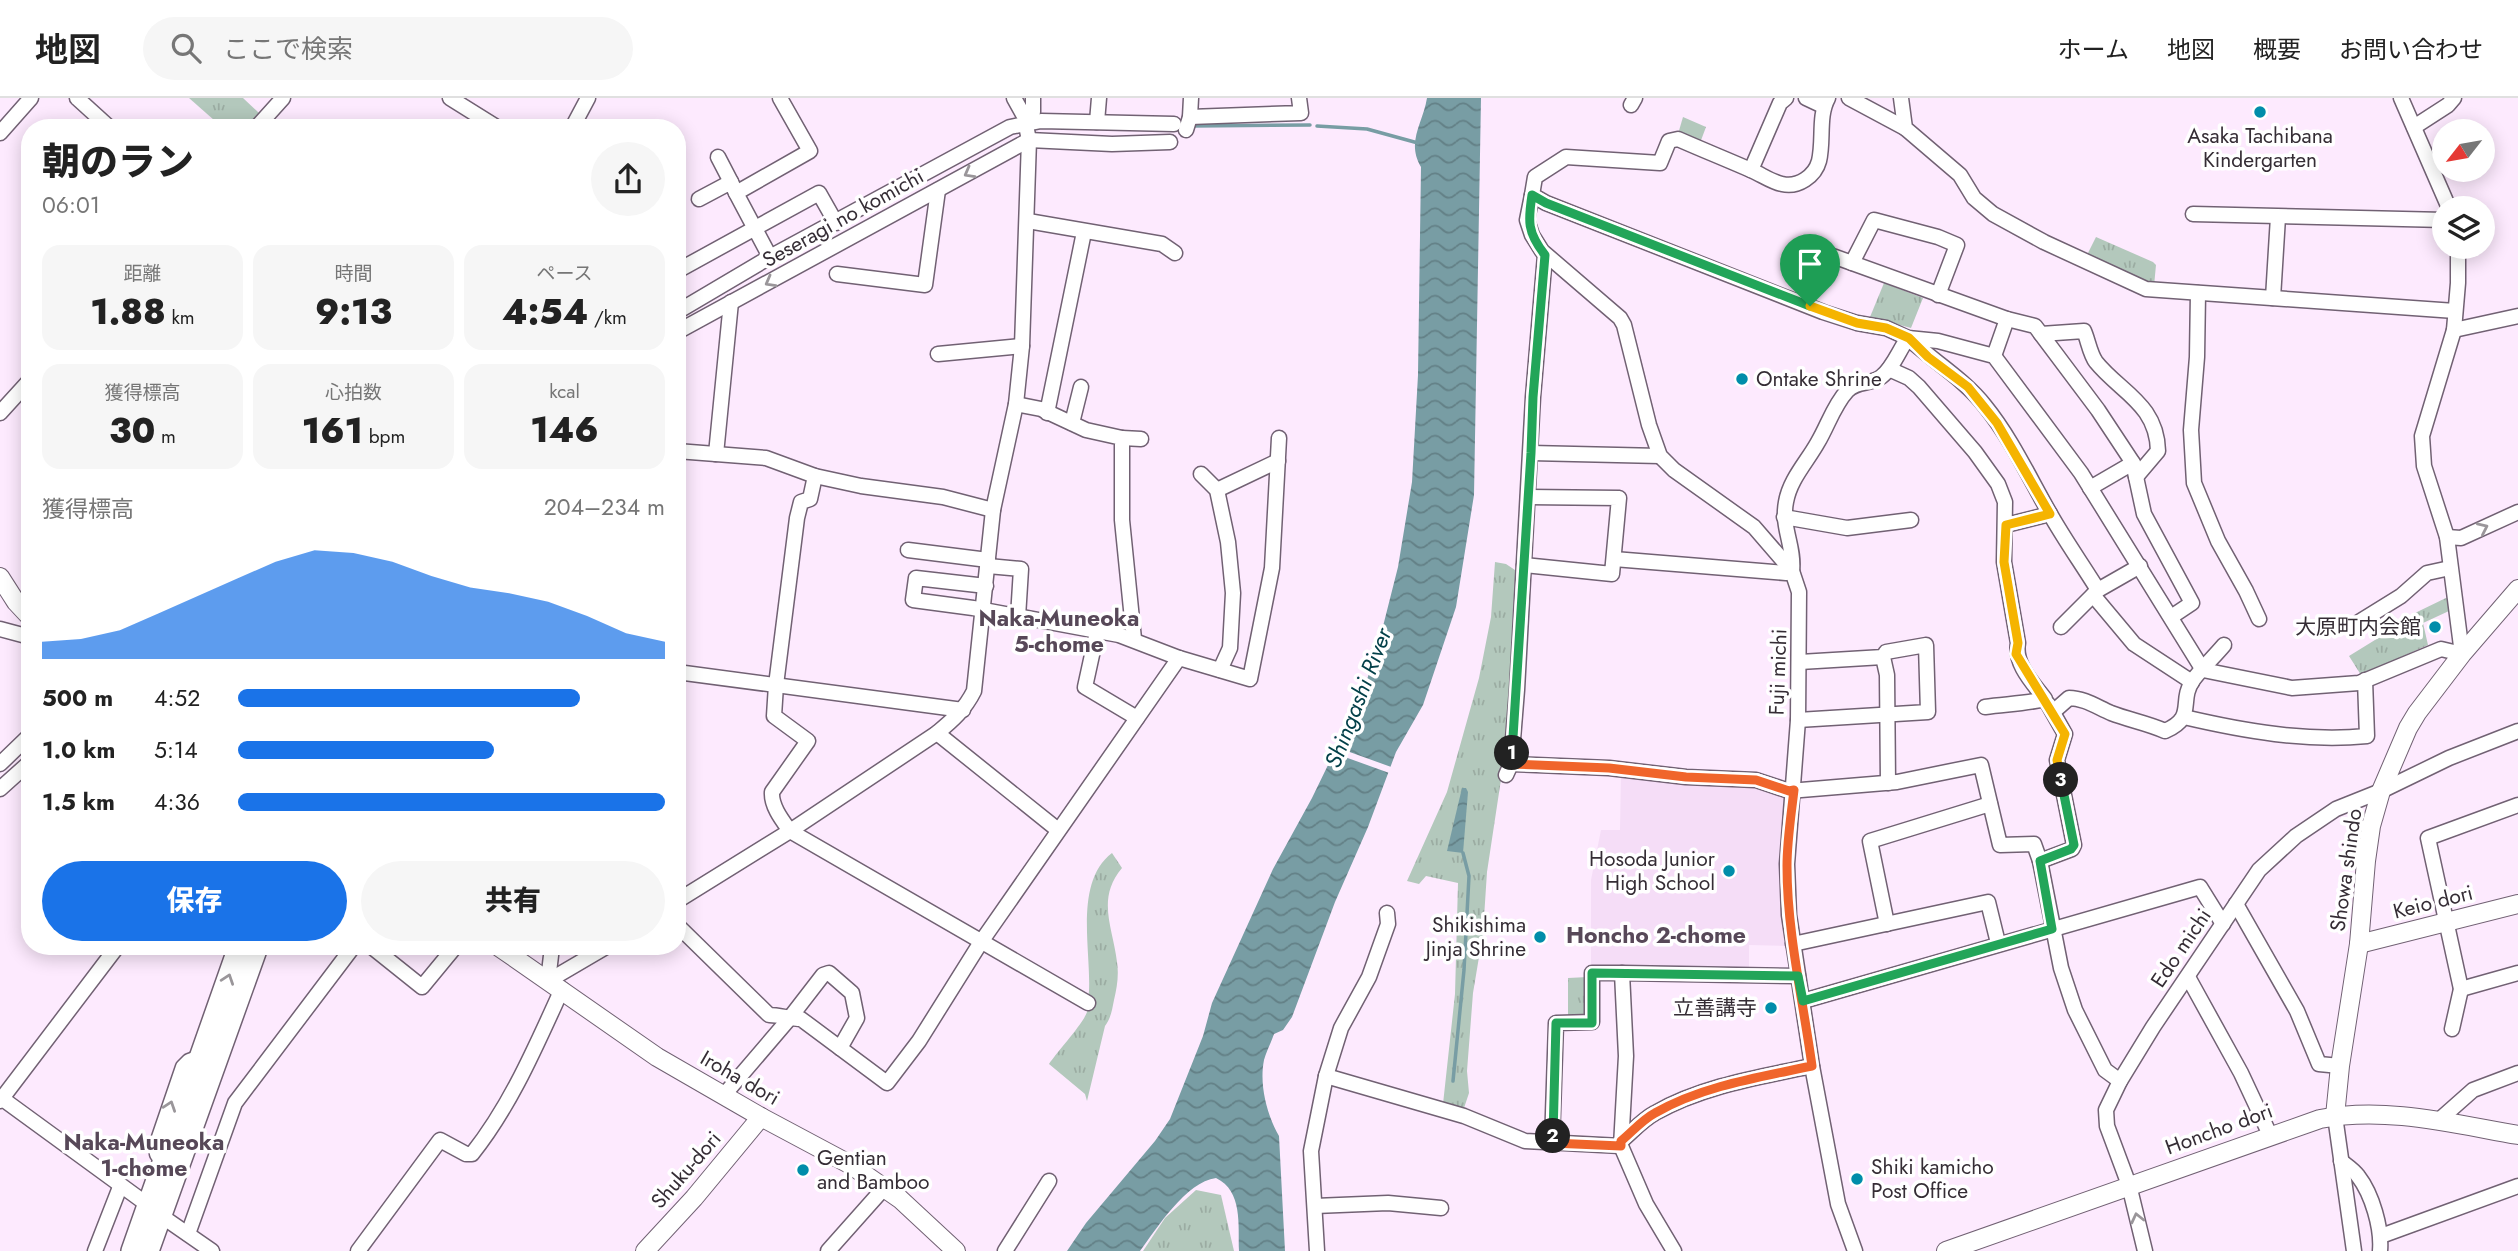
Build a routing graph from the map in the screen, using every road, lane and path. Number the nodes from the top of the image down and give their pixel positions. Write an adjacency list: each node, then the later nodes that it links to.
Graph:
1 (31, 98): 28 (street)
2 (77, 98): 19 (street)
3 (283, 98): 20 (street)
4 (450, 98): 21 (street)
5 (588, 98): 22 (street)
6 (780, 98): 33 (street)
7 (1014, 98): 24 (street)
8 (1033, 98): 24 (street)
9 (1099, 98): 23 (street)
10 (1191, 98): 25 (street)
11 (1299, 98): 25 (street, Seseragi no komichi)
12 (1786, 98): 32 (street)
13 (1805, 98): 18 (street)
14 (1849, 98): 27 (street)
15 (1901, 98): 27 (street)
16 (2401, 98): 26 (street)
17 (2454, 98): 26 (street)
18 (1826, 102): 32 (street)
19 (100, 119)
20 (264, 119)
21 (484, 119)
22 (577, 119)
23 (1097, 122): 24 (street, Seseragi no komichi); 25 (street, Seseragi no komichi)
24 (1025, 123): 29 (street); 42 (street, Seseragi no komichi)
25 (1183, 124)
26 (2414, 127): 36 (street)
27 (1905, 128): 53 (street)
28 (0, 133)
29 (1029, 140): 30 (street); 34 (street, Seseragi no komichi, one-way to 34); 41 (street)
30 (1170, 142)
31 (718, 157): 33 (street)
32 (1752, 170): 35 (street)
33 (733, 188): 37 (street); 43 (street)
34 (938, 190): 52 (street); 56 (street, Seseragi no komichi, one-way to 56)
35 (1532, 195): 47 (street, Fuji michi); 64 (street)
36 (2444, 196)
37 (699, 199)
38 (2193, 214): 39 (street)
39 (2278, 217): 40 (street); 55 (street)
40 (2432, 219)
41 (1028, 221): 44 (street); 65 (street)
42 (836, 223): 43 (street); 48 (street, Seseragi no komichi)
43 (755, 228): 48 (street); 51 (street)
44 (1084, 232): 46 (street); 73 (street)
45 (1816, 250): 50 (street)
46 (1175, 253)
47 (1545, 255): 79 (street); 81 (street, Fuji michi)
48 (770, 257): 57 (street, Seseragi no komichi)
49 (2457, 259): 58 (street)
50 (1852, 263): 54 (street); 54 (street)
51 (686, 266)
52 (837, 274)
53 (2198, 293): 55 (street); 111 (street)
54 (1938, 295): 60 (street)
55 (2273, 298): 58 (street)
56 (731, 302): 61 (street, Seseragi no komichi); 80 (street)
57 (686, 307)
58 (2455, 311): 62 (street)
59 (2518, 316): 62 (street)
60 (2007, 319): 63 (street); 67 (street)
61 (686, 327)
62 (2454, 330): 95 (street)
63 (2041, 334): 83 (street); 83 (street)
64 (1909, 338): 67 (street); 68 (street); 91 (street)
65 (1022, 346): 66 (street); 71 (street)
66 (938, 354)
67 (1994, 356): 86 (street)
68 (1889, 369): 92 (street); 94 (street)
69 (1082, 387): 74 (street)
70 (21, 390): 72 (street)
71 (1016, 404): 73 (street); 89 (street)
72 (0, 413)
73 (1047, 413): 74 (street)
74 (1072, 423): 75 (street)
75 (1122, 438): 77 (street); 117 (street)
76 (1279, 438): 82 (street)
77 (1141, 439)
78 (686, 452): 80 (street)
79 (1531, 453): 81 (street); 88 (street)
80 (716, 454): 85 (street)
81 (1660, 456): 102 (street, Fuji michi)
82 (1278, 461): 87 (street); 123 (street)
83 (2135, 470): 86 (street); 110 (street)
84 (1201, 474): 87 (street)
85 (815, 476): 89 (street); 128 (street)
86 (2090, 488): 100 (street)
87 (1217, 490): 123 (street)
88 (1528, 497): 97 (street); 99 (street)
89 (993, 510): 98 (street)
90 (2518, 512): 95 (street, one-way to 90)
91 (2050, 514): 94 (street); 106 (street)
92 (1784, 517): 93 (street); 102 (street)
93 (1911, 520)
94 (2006, 525): 129 (street)
95 (2447, 537): 101 (street)
96 (908, 550): 98 (street)
97 (1614, 559): 99 (street); 102 (street)
98 (988, 563): 104 (street); 109 (street)
99 (1524, 565): 144 (street)
100 (2140, 566): 106 (street); 110 (street)
101 (2450, 568): 112 (street); 119 (street)
102 (1792, 571): 122 (street, Fuji michi)
103 (0, 577): 107 (main road)
104 (986, 586): 108 (street); 108 (street)
105 (2518, 589): 119 (main road, Showa shindo)
106 (2096, 593): 113 (street); 127 (street)
107 (21, 607)
108 (983, 611): 109 (street); 131 (street)
109 (1018, 617): 115 (street)
110 (2171, 617): 124 (street)
111 (2259, 619)
112 (2359, 622)
113 (2061, 627)
114 (1, 632): 116 (street)
115 (1097, 632): 117 (street); 135 (street)
116 (21, 635)
117 (1134, 639): 121 (street)
118 (2224, 645): 124 (street)
119 (2462, 654): 126 (street); 145 (main road, Showa shindo)
120 (1884, 657): 122 (street); 133 (street); 133 (street)
121 (1179, 658): 123 (street); 135 (street)
122 (1800, 662): 136 (street, Fuji michi)
123 (1220, 670)
124 (2203, 670): 126 (street); 127 (street)
125 (686, 673): 128 (street)
126 (2365, 680): 134 (street)
127 (2192, 682): 134 (street)
128 (776, 685): 131 (street); 149 (street)
129 (2045, 699): 130 (street); 132 (street)
130 (1985, 707)
131 (963, 710): 138 (street)
132 (2053, 712): 134 (street); 150 (street)
133 (1887, 713): 136 (street); 142 (street)
134 (2184, 717)
135 (1137, 718): 148 (street)
136 (1798, 720): 144 (street, Fuji michi)
137 (2518, 731): 145 (street, Edo michi)
138 (937, 733): 148 (street); 149 (street)
139 (21, 744): 140 (street)
140 (0, 764)
141 (21, 770): 143 (street)
142 (1888, 783): 144 (street); 146 (street)
143 (0, 789)
144 (1794, 790): 162 (street, Fuji michi)
145 (2381, 791): 152 (street, Edo michi); 163 (main road, Showa shindo)
146 (1990, 804): 150 (street); 156 (street)
147 (2518, 805): 155 (street)
148 (1058, 830): 160 (street)
149 (790, 831): 151 (street); 160 (street)
150 (2040, 861): 158 (street)
151 (686, 895)
152 (2236, 904): 157 (street, Edo michi); 185 (street)
153 (2518, 904): 155 (main road, Keio dori)
154 (1387, 913): 187 (street)
155 (2446, 922): 163 (main road, Keio dori); 178 (street)
156 (1887, 924): 161 (street); 162 (street)
157 (2223, 924): 158 (street); 176 (street, Edo michi)
158 (2052, 929): 161 (street); 188 (street)
159 (686, 934): 181 (street)
160 (981, 942): 180 (street); 183 (street)
161 (1998, 943): 179 (street)
162 (1793, 944): 175 (street, Fuji michi)
163 (2359, 944): 185 (main road, Showa shindo)
164 (111, 955): 190 (street)
165 (236, 955): 206 (highway, one-way to 165)
166 (254, 955): 206 (highway)
167 (347, 955): 207 (street)
168 (382, 955): 169 (street)
169 (448, 955)
170 (511, 955): 177 (main road, Iroha dori)
171 (553, 955): 177 (street)
172 (595, 955): 177 (street)
173 (1622, 973): 175 (street); 196 (street); 197 (street)
174 (2518, 973): 178 (street)
175 (1798, 976): 179 (street, Fuji michi)
176 (2188, 977): 188 (street, Edo michi); 194 (street)
177 (555, 985): 189 (main road, Iroha dori); 214 (street)
178 (2461, 989): 182 (street)
179 (1803, 1001): 184 (street, Fuji michi)
180 (1088, 1003)
181 (789, 1019): 183 (street); 183 (street); 189 (street)
182 (2452, 1029)
183 (840, 1048)
184 (1812, 1066): 197 (street); 220 (street, Fuji michi)
185 (2340, 1066): 191 (main road, Showa shindo)
186 (2518, 1073): 193 (street)
187 (1325, 1076): 196 (street); 204 (street)
188 (2120, 1081): 200 (street, Edo michi)
189 (724, 1095): 192 (main road, Iroha dori)
190 (1, 1099): 202 (street)
191 (2335, 1116): 193 (main road, Honcho dori); 194 (main road, Honcho dori); 198 (street)
192 (761, 1117): 203 (main road, Iroha dori); 215 (main road, Shuku-dori)
193 (2438, 1121): 195 (main road, Honcho dori)
194 (2270, 1135): 200 (main road, Honcho dori)
195 (2518, 1135)
196 (1552, 1143): 197 (street)
197 (1621, 1144): 219 (street)
198 (2341, 1161): 208 (street); 223 (street)
199 (1049, 1181): 217 (street)
200 (2129, 1185): 221 (main road, Honcho dori); 222 (street, Edo michi, one-way to 200)
201 (2518, 1185): 208 (street)
202 (120, 1187): 206 (street); 210 (street)
203 (884, 1188): 209 (main road, Iroha dori); 216 (street)
204 (1315, 1206): 205 (street); 218 (street)
205 (1441, 1208)
206 (154, 1210): 207 (street); 211 (highway); 212 (highway)
207 (188, 1234): 213 (street)
208 (2381, 1244)
209 (954, 1250)
210 (95, 1251)
211 (132, 1251)
212 (148, 1251)
213 (212, 1251)
214 (358, 1251)
215 (645, 1251)
216 (828, 1251)
217 (1005, 1251)
218 (1317, 1251)
219 (1674, 1251)
220 (1854, 1251)
221 (1946, 1251)
222 (2145, 1251)
223 (2354, 1251)

